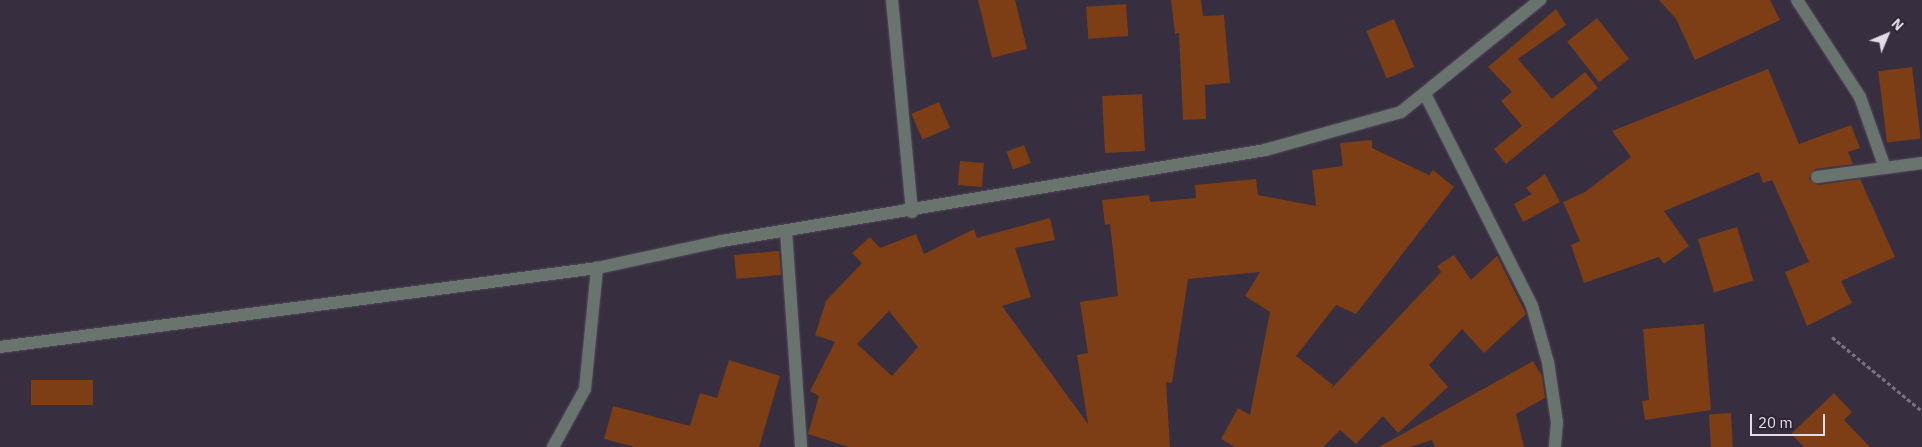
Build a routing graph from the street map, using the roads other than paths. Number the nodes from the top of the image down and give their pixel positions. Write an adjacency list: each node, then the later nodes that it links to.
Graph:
1 (892, 0): 8 (street)
2 (1540, 0): 4 (street)
3 (1796, 0): 6 (street)
4 (1426, 96): 8 (street); 14 (street)
5 (1922, 162): 6 (street)
6 (1885, 168): 7 (street)
7 (1817, 177)
8 (912, 212): 9 (street)
9 (786, 232): 10 (street); 13 (street)
10 (597, 268): 11 (street); 12 (street)
11 (0, 347)
12 (553, 447)
13 (801, 447)
14 (1555, 447)

